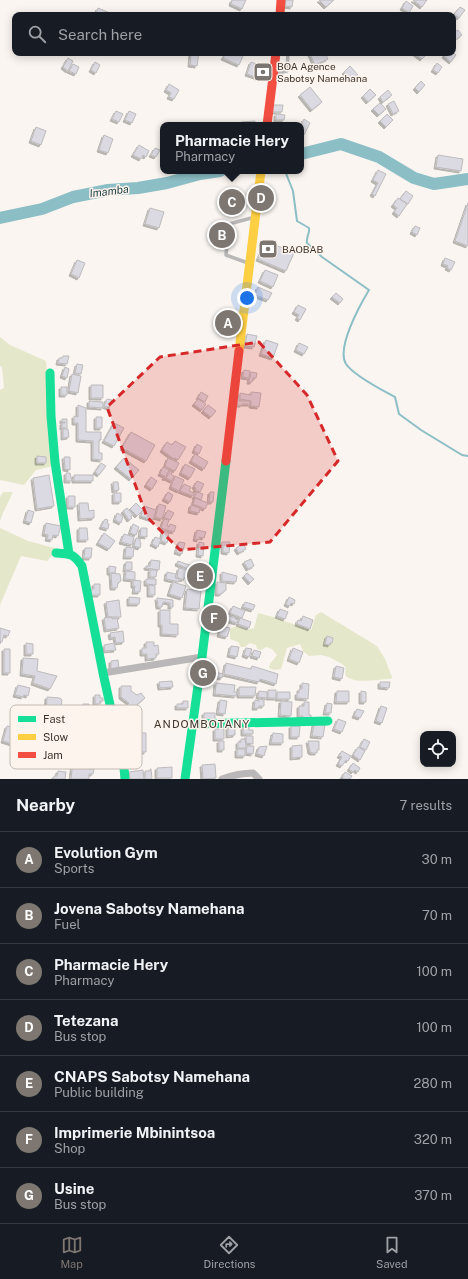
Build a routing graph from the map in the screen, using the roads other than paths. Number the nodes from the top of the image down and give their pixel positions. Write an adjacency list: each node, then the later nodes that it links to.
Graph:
1 (281, 0): 2 (main road)
2 (280, 12)
3 (276, 56): 5 (main road)
4 (288, 56): 5 (lane)
5 (273, 74): 6 (main road)
6 (267, 122)
7 (261, 174): 8 (main road)
8 (255, 217): 9 (main road); 9 (lane)
9 (249, 264): 13 (main road)
10 (50, 373): 12 (main road)
11 (56, 553): 12 (main road)
12 (69, 554): 14 (main road)
13 (202, 657): 14 (street); 17 (main road)
14 (103, 673): 15 (main road)
15 (110, 705)
16 (328, 721): 17 (main road)
17 (193, 724): 20 (main road)
18 (124, 769): 19 (main road)
19 (125, 779)
20 (185, 779)
21 (222, 779): 22 (street)
22 (259, 779)

